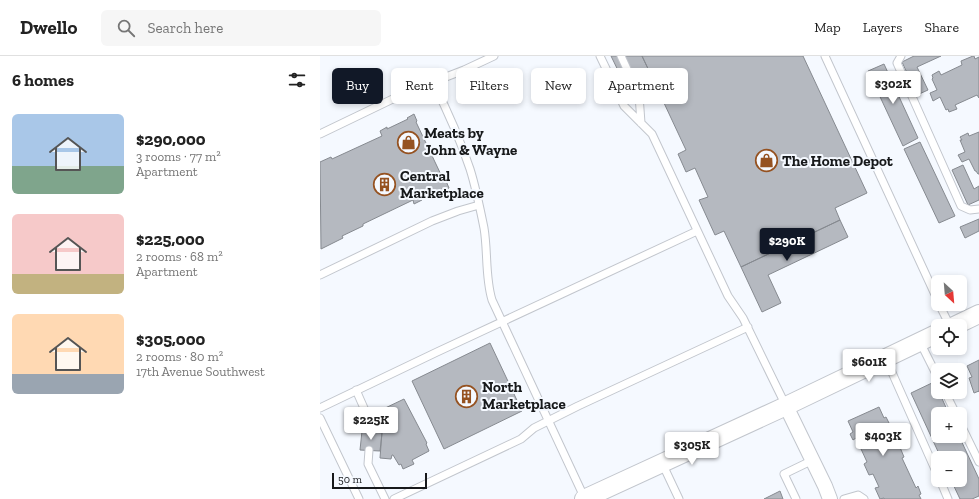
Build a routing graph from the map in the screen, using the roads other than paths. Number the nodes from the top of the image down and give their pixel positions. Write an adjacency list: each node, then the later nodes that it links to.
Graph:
1 (494, 56): 6 (lane)
2 (600, 56): 9 (lane)
3 (620, 56): 9 (lane)
4 (825, 56): 15 (lane)
5 (901, 56): 12 (lane)
6 (448, 76)
7 (391, 100): 10 (lane)
8 (443, 104): 11 (lane)
9 (641, 123): 13 (lane)
10 (320, 134)
11 (479, 205): 14 (lane); 18 (lane)
12 (979, 209)
13 (697, 231): 18 (lane); 19 (lane)
14 (320, 275)
15 (931, 286)
16 (979, 314): 17 (street)
17 (967, 320)
18 (502, 321): 24 (lane); 28 (lane)
19 (748, 327): 25 (lane); 28 (lane)
20 (931, 337): 21 (street)
21 (920, 342): 22 (street); 23 (lane)
22 (886, 359): 25 (street); 33 (lane)
23 (931, 364)
24 (356, 390): 26 (lane); 29 (lane)
25 (786, 406): 32 (street); 35 (street)
26 (320, 408)
27 (320, 418): 37 (lane)
28 (548, 420): 39 (lane); 40 (lane)
29 (370, 432)
30 (967, 437): 34 (lane)
31 (369, 450): 38 (lane)
32 (812, 460): 42 (lane); 43 (street)
33 (931, 460)
34 (979, 462)
35 (662, 463): 40 (street); 41 (lane)
36 (943, 487): 46 (lane)
37 (359, 499)
38 (385, 499)
39 (394, 499)
40 (585, 499)
41 (679, 499)
42 (796, 499)
43 (830, 499)
44 (844, 499): 45 (lane)
45 (864, 499)
46 (948, 499)

